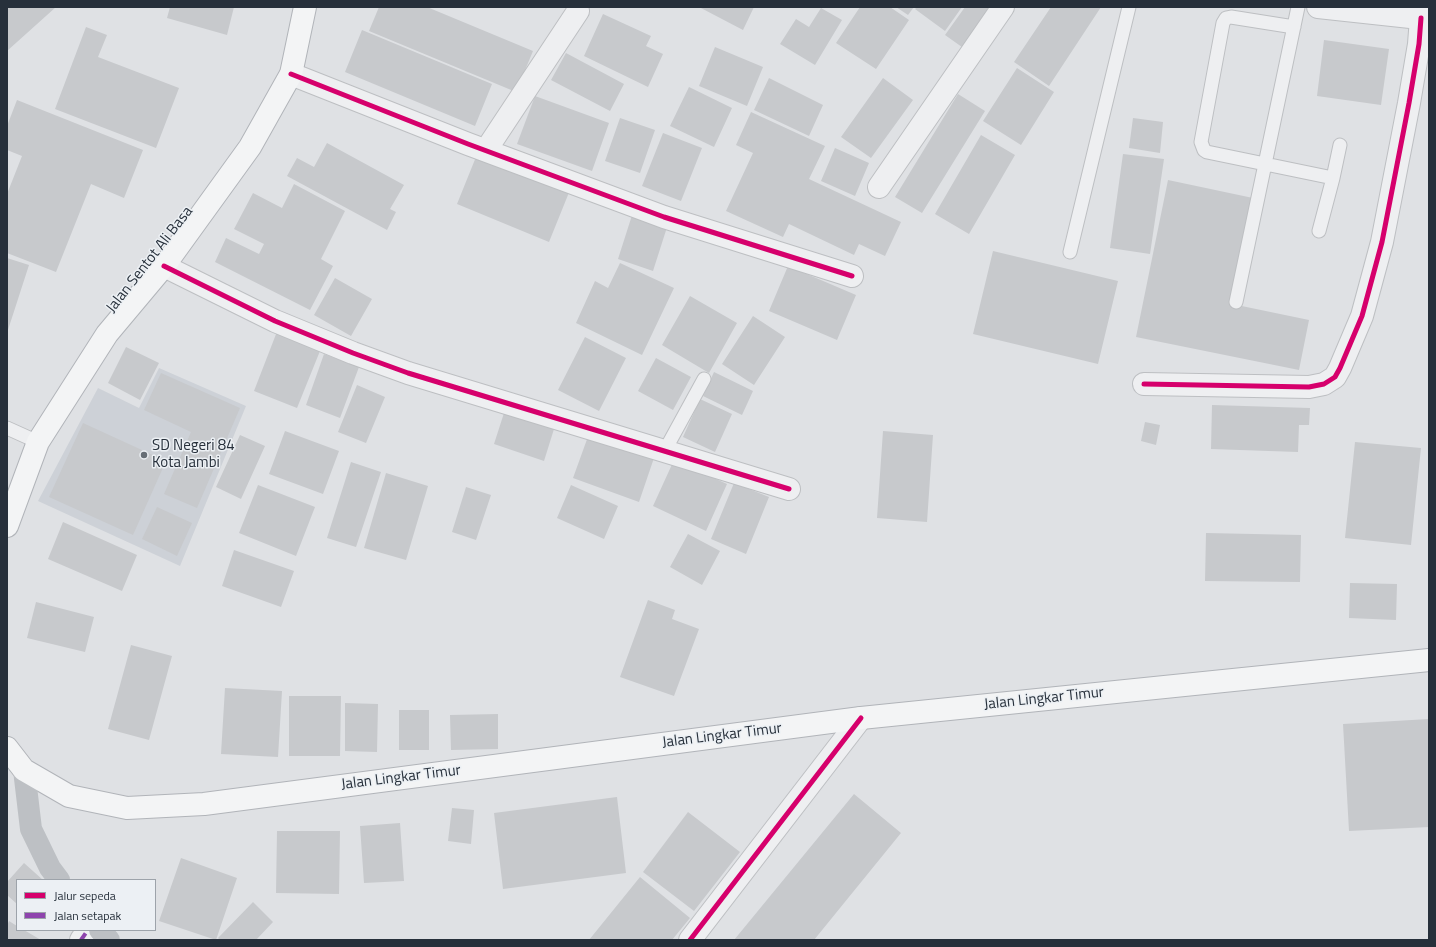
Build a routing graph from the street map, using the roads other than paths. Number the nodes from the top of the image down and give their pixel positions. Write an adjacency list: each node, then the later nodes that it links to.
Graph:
1 (305, 7): 9 (highway, Jalan Sentot Ali Basa)
2 (1003, 7): 14 (street)
3 (1129, 7): 16 (lane)
4 (1298, 7): 8 (lane)
5 (1322, 7): 7 (street)
6 (578, 11): 11 (street)
7 (1425, 18): 21 (street)
8 (1294, 27): 12 (lane); 12 (lane)
9 (291, 74): 11 (street); 17 (highway, Jalan Sentot Ali Basa)
10 (1340, 145): 13 (lane)
11 (486, 150): 18 (street)
12 (1264, 164): 13 (lane); 19 (lane)
13 (1333, 178): 15 (lane)
14 (879, 187)
15 (1319, 231)
16 (1070, 252)
17 (164, 266): 23 (highway, Jalan Sentot Ali Basa); 24 (street)
18 (852, 276)
19 (1236, 302)
20 (704, 379): 24 (lane)
21 (1144, 384)
22 (7, 428): 23 (lane)
23 (38, 442): 26 (highway, Jalan Sentot Ali Basa)
24 (664, 452): 25 (street)
25 (789, 489)
26 (7, 526)
27 (1429, 660): 28 (highway, Jalan Lingkar Timur)
28 (861, 718): 30 (highway, Jalan Lingkar Timur); 36 (street)
29 (7, 748): 30 (highway)
30 (24, 770): 31 (street)
31 (58, 879)
32 (87, 931): 34 (street)
33 (101, 931): 35 (street)
34 (81, 940)
35 (109, 940)
36 (690, 940)

